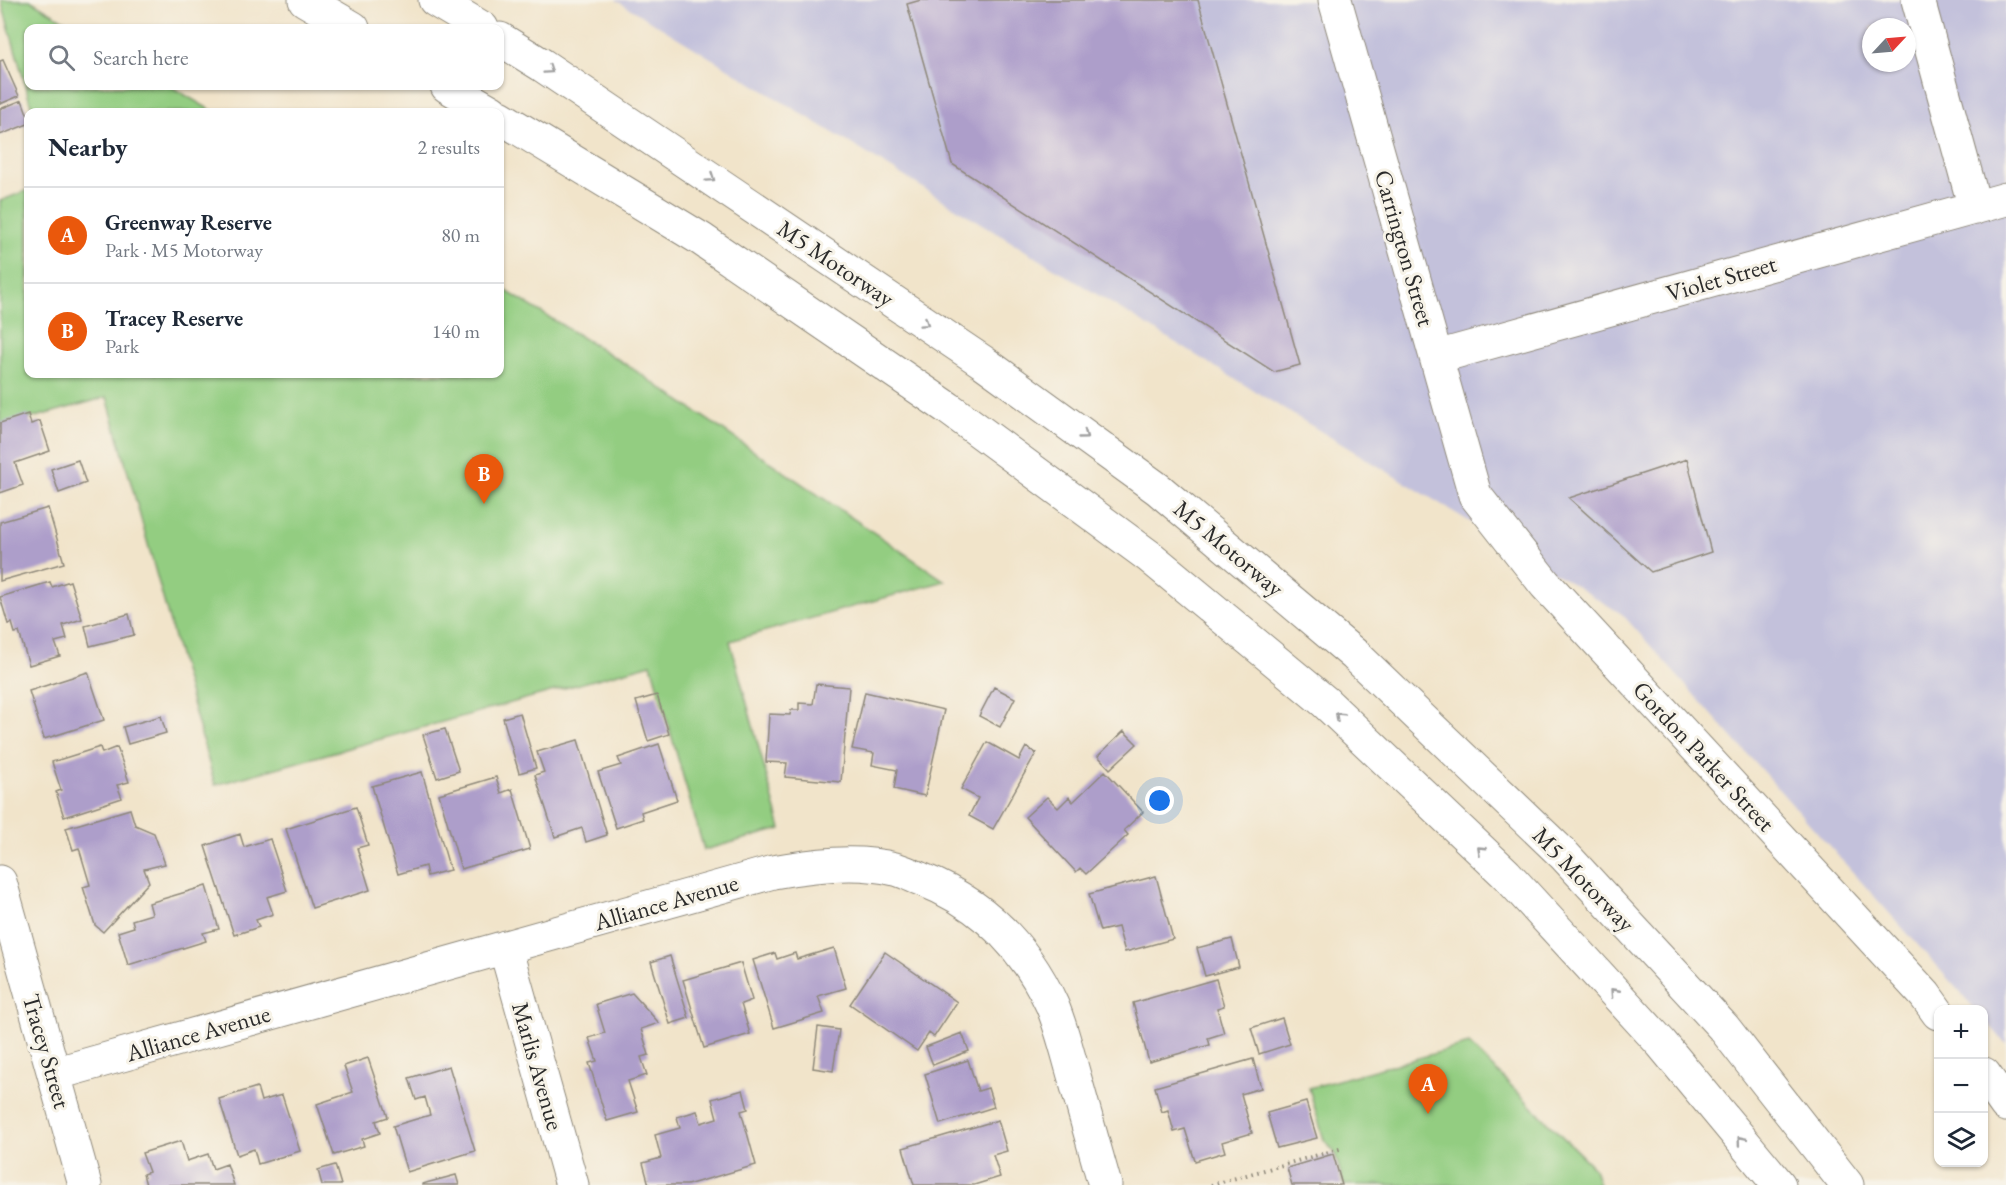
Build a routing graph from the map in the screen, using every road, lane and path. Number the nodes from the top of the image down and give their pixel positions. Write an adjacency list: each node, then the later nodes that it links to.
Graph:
1 (305, 0): 5 (main road)
2 (435, 0): 6 (main road)
3 (1335, 0): 13 (main road, Carrington Street)
4 (1918, 0): 12 (main road)
5 (346, 24)
6 (475, 24)
7 (504, 41): 27 (main road, M5 Motorway, one-way to 27)
8 (454, 90): 9 (main road)
9 (485, 108)
10 (504, 119): 26 (main road, one-way to 10)
11 (2006, 199): 12 (main road, Violet Street)
12 (1975, 208): 13 (main road, Violet Street)
13 (1437, 357): 14 (main road, Carrington Street)
14 (1474, 495): 17 (main road, Gordon Parker Street)
15 (0, 882): 18 (main road, Tracey Street)
16 (505, 947): 18 (main road, Alliance Avenue); 23 (main road, Marlis Avenue); 24 (main road, Alliance Avenue)
17 (1934, 1007)
18 (54, 1074): 22 (main road, Tracey Street)
19 (1988, 1081): 20 (main road)
20 (2006, 1105)
21 (1343, 1148): 25 (path)
22 (85, 1185)
23 (572, 1185)
24 (1105, 1185)
25 (1211, 1185)
26 (1779, 1185)
27 (1847, 1185)

